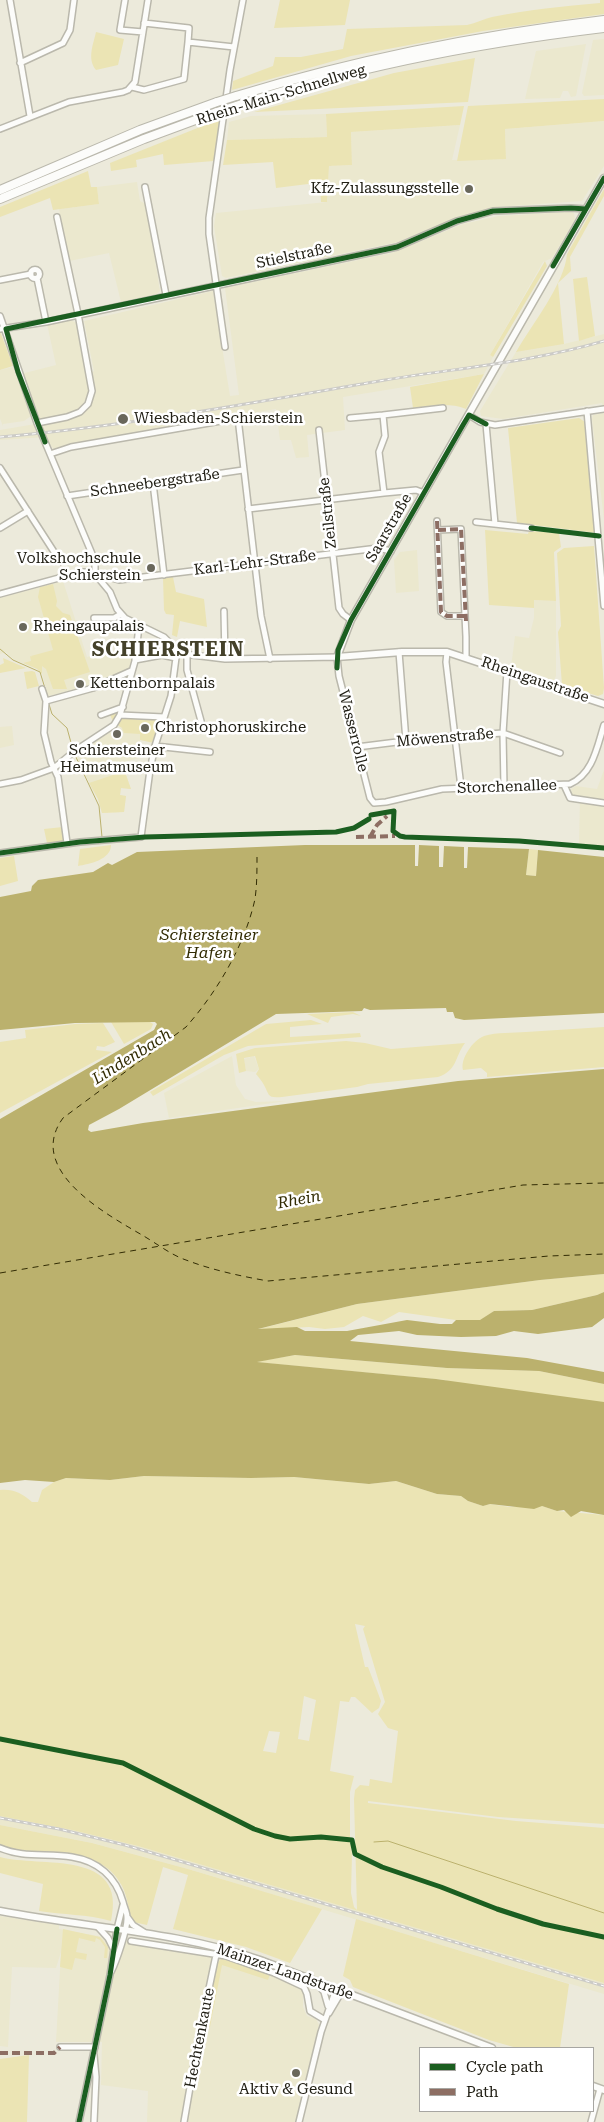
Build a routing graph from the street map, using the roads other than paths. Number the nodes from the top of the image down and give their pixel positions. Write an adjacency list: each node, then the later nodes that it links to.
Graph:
1 (10, 0): 12 (street)
2 (74, 0): 12 (street)
3 (126, 0): 9 (street)
4 (148, 0): 7 (street)
5 (243, 0): 11 (street)
6 (604, 20): 18 (highway, Rhein-Main-Schnellweg, bridge)
7 (144, 23): 9 (street); 10 (street)
8 (604, 28): 19 (highway, Rhein-Main-Schnellweg, bridge)
9 (143, 32): 13 (street)
10 (188, 42): 11 (street); 13 (street)
11 (234, 47): 23 (street)
12 (20, 63): 14 (street)
13 (132, 87): 14 (street)
14 (30, 116): 15 (street)
15 (0, 129)
16 (604, 178): 20 (main road, Saarstraße)
17 (145, 187): 24 (street)
18 (0, 190)
19 (0, 200)
20 (586, 209): 23 (street, Stielstraße); 34 (main road, Saarstraße)
21 (57, 217): 25 (street)
22 (0, 280): 27 (street)
23 (217, 284): 24 (street, Stielstraße); 29 (street)
24 (166, 295): 25 (street, Stielstraße)
25 (78, 314): 27 (street, Stielstraße); 36 (street)
26 (0, 316): 28 (street)
27 (46, 322): 28 (street, Stielstraße)
28 (3, 329): 36 (street)
29 (226, 347)
30 (443, 408): 33 (street)
31 (604, 409): 32 (street)
32 (587, 411): 37 (street); 55 (street)
33 (383, 414): 35 (street); 43 (street)
34 (469, 415): 37 (street); 44 (main road, Saarstraße)
35 (350, 418)
36 (37, 423): 39 (street)
37 (486, 424): 51 (street)
38 (319, 430): 46 (street, Zeilstraße)
39 (50, 454): 41 (street); 45 (street)
40 (0, 468): 48 (street)
41 (243, 470): 42 (street, Schneebergstraße); 47 (street)
42 (153, 483): 45 (street, Schneebergstraße); 61 (street)
43 (384, 493): 44 (street); 46 (street)
44 (424, 493): 56 (main road, Saarstraße)
45 (67, 496): 60 (street)
46 (327, 500): 47 (street); 57 (street, Zeilstraße)
47 (248, 509): 59 (street)
48 (28, 511): 52 (street); 58 (street)
49 (437, 521): 54 (street)
50 (476, 522): 51 (street)
51 (495, 524): 53 (street)
52 (0, 528)
53 (531, 528)
54 (438, 530): 68 (street); 68 (street)
55 (601, 536): 65 (street)
56 (391, 550): 57 (street, Karl-Lehr-Straße); 70 (main road, Saarstraße)
57 (333, 554): 59 (street, Karl-Lehr-Straße); 70 (street, Zeilstraße)
58 (58, 558)
59 (255, 563): 61 (street, Karl-Lehr-Straße); 82 (street)
60 (95, 574): 62 (street, Karl-Lehr-Straße); 63 (street); 64 (street, Karl-Lehr-Straße)
61 (164, 574): 62 (street, Karl-Lehr-Straße)
62 (119, 580): 63 (street)
63 (110, 592): 67 (street)
64 (0, 594)
65 (604, 606)
66 (224, 611): 81 (street)
67 (121, 614): 69 (street); 71 (street)
68 (465, 616): 79 (street)
69 (94, 618)
70 (351, 620): 72 (main road, Saarstraße)
71 (139, 626): 73 (street); 83 (street)
72 (342, 638): 77 (main road); 78 (main road, Saarstraße)
73 (177, 650): 76 (street); 80 (street)
74 (399, 652): 75 (main road, Rheingaustraße); 77 (main road, Rheingaustraße); 97 (street)
75 (447, 653): 79 (main road, Rheingaustraße); 96 (street)
76 (186, 654): 81 (street); 93 (street)
77 (355, 655): 78 (main road, Rheingaustraße)
78 (337, 657): 82 (street); 99 (street, Wasserrolle)
79 (466, 657): 85 (main road, Rheingaustraße)
80 (176, 658): 83 (street); 92 (street)
81 (225, 659): 82 (street)
82 (270, 659)
83 (135, 660): 84 (street)
84 (131, 671): 87 (street); 89 (street)
85 (507, 671): 88 (main road, Rheingaustraße); 95 (street)
86 (42, 689): 87 (street)
87 (48, 700): 102 (street)
88 (604, 704)
89 (123, 707): 90 (street); 91 (street)
90 (102, 715)
91 (120, 715): 92 (street); 102 (street)
92 (164, 717): 98 (street)
93 (201, 722)
94 (604, 725): 104 (street, Storchenallee)
95 (503, 733): 96 (street, Möwenstraße); 101 (street, Möwenstraße); 106 (street)
96 (456, 736): 97 (street, Möwenstraße); 105 (street)
97 (406, 741): 99 (street, Möwenstraße)
98 (155, 746): 100 (street); 109 (street)
99 (357, 746): 107 (street, Wasserrolle)
100 (210, 752)
101 (560, 753)
102 (54, 768): 103 (street); 109 (street)
103 (0, 784)
104 (564, 785): 106 (street, Storchenallee); 108 (street)
105 (461, 787): 106 (street, Storchenallee); 107 (street, Storchenallee)
106 (504, 787)
107 (374, 803)
108 (604, 803)
109 (67, 842): 110 (street)
110 (0, 852)
111 (0, 1848): 112 (street)
112 (123, 1905): 114 (street); 116 (street)
113 (0, 1911): 115 (main road, Mainzer Landstraße)
114 (127, 1918): 117 (street); 118 (street)
115 (98, 1926): 116 (main road, Mainzer Landstraße); 120 (street)
116 (117, 1929): 117 (main road, Mainzer Landstraße); 120 (street)
117 (126, 1931): 118 (main road, Mainzer Landstraße); 122 (street)
118 (149, 1934): 123 (main road, Mainzer Landstraße)
119 (131, 1941): 121 (street, Mainzer Landstraße)
120 (113, 1949): 122 (street)
121 (216, 1955): 126 (street, Mainzer Landstraße); 134 (street, Hechtenkaute)
122 (110, 1975): 129 (street)
123 (316, 1981): 124 (main road, Mainzer Landstraße); 125 (street)
124 (339, 1990): 125 (street); 126 (street); 128 (main road, Mainzer Landstraße)
125 (328, 2009): 126 (street)
126 (325, 2020): 135 (street)
127 (60, 2047): 129 (street)
128 (489, 2047)
129 (95, 2049): 132 (street); 133 (street)
130 (597, 2088): 131 (street)
131 (594, 2104)
132 (79, 2122)
133 (94, 2122)
134 (184, 2122)
135 (299, 2122)

